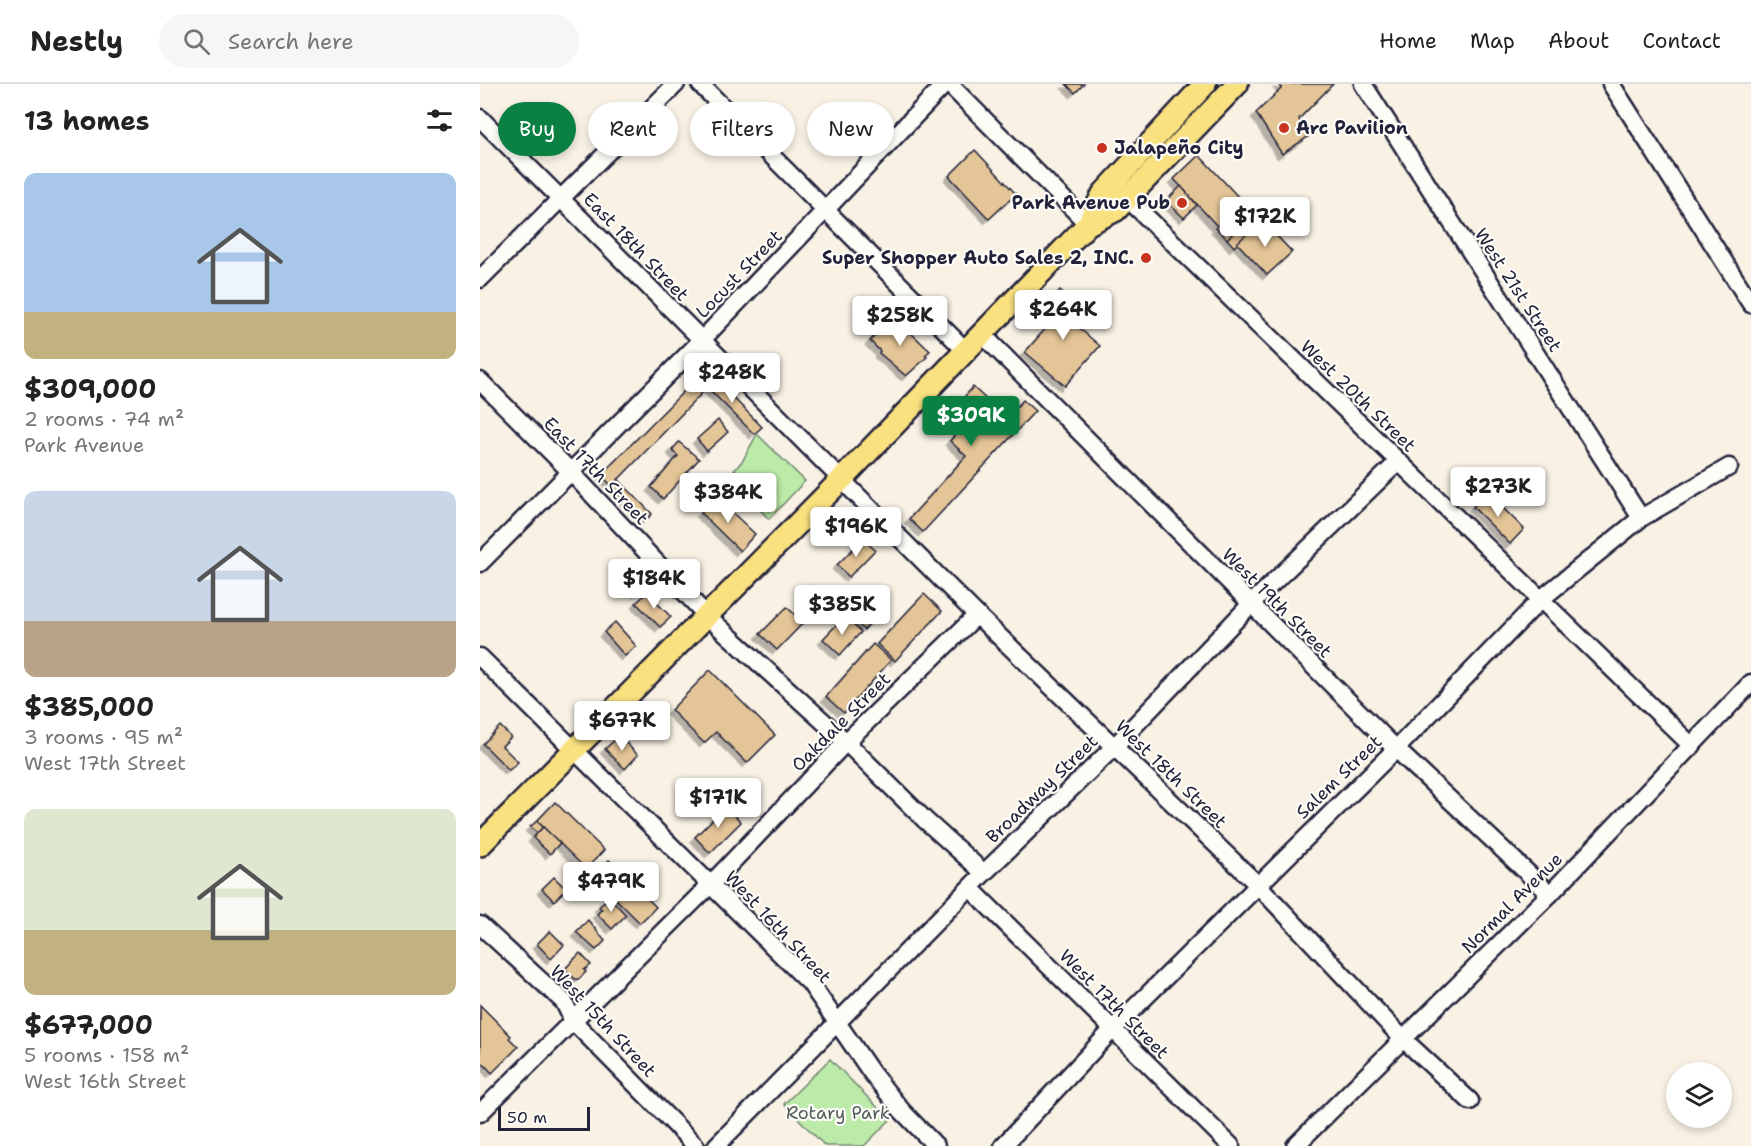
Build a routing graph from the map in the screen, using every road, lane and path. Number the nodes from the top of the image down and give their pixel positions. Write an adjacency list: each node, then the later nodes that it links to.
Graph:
1 (676, 84): 9 (street)
2 (700, 84): 11 (street)
3 (947, 84): 11 (street, Locust Street); 12 (street)
4 (1205, 84): 12 (main road)
5 (1237, 84): 10 (main road)
6 (1363, 84): 23 (street, West 21st Street)
7 (1611, 84): 14 (street)
8 (480, 118): 9 (street, East 18th Street)
9 (562, 199): 13 (street); 16 (street, East 18th Street)
10 (1128, 199): 12 (main road); 19 (street, West 20th Street)
11 (827, 210): 16 (street, Locust Street); 17 (street)
12 (1088, 224): 15 (main road)
13 (480, 279)
14 (1751, 304)
15 (982, 334): 17 (main road); 26 (street, West 19th Street)
16 (701, 341): 21 (street, Locust Street); 22 (street, East 18th Street)
17 (965, 350): 22 (main road)
18 (480, 381): 21 (street, East 17th Street)
19 (1398, 462): 25 (street, West 20th Street); 26 (street, Broadway Street)
20 (1729, 466): 23 (street, Salem Street)
21 (570, 471): 24 (street, Locust Street); 28 (street, East 17th Street)
22 (841, 480): 27 (street, West 18th Street); 28 (main road)
23 (1641, 518): 25 (street, Salem Street)
24 (480, 563)
25 (1541, 599): 32 (street, West 20th Street); 34 (street, Salem Street)
26 (1251, 604): 33 (street, Broadway Street); 34 (street, West 19th Street)
27 (976, 615): 31 (street, Oakdale Street); 33 (street, West 18th Street)
28 (707, 616): 31 (street); 35 (main road)
29 (480, 657): 35 (street, West 16th Street)
30 (1751, 683): 32 (street, Normal Avenue)
31 (846, 742): 37 (street); 38 (street, Oakdale Street)
32 (1692, 746): 41 (street, Normal Avenue)
33 (1114, 747): 37 (street, Broadway Street); 39 (street, West 18th Street)
34 (1396, 749): 39 (street, Salem Street); 41 (street, West 19th Street)
35 (573, 750): 36 (main road); 38 (street, West 16th Street)
36 (480, 845)
37 (984, 873): 40 (street, Broadway Street)
38 (711, 884): 43 (street, Oakdale Street); 44 (street, West 16th Street)
39 (1257, 884): 45 (street, Salem Street); 46 (street, West 18th Street)
40 (970, 888): 44 (street, Broadway Street); 45 (street, West 17th Street)
41 (1550, 894): 46 (street, Normal Avenue)
42 (480, 925): 43 (street, West 15th Street)
43 (573, 1021): 48 (street, Oakdale Street); 49 (street, West 15th Street)
44 (837, 1026): 50 (street, Broadway Street); 51 (street, West 16th Street)
45 (1112, 1030): 52 (street, Salem Street); 53 (street, West 17th Street)
46 (1402, 1038): 47 (street, West 18th Street); 54 (street, Normal Avenue)
47 (1470, 1101)
48 (480, 1113)
49 (696, 1146)
50 (716, 1146)
51 (936, 1146)
52 (1003, 1146)
53 (1231, 1146)
54 (1295, 1146)

